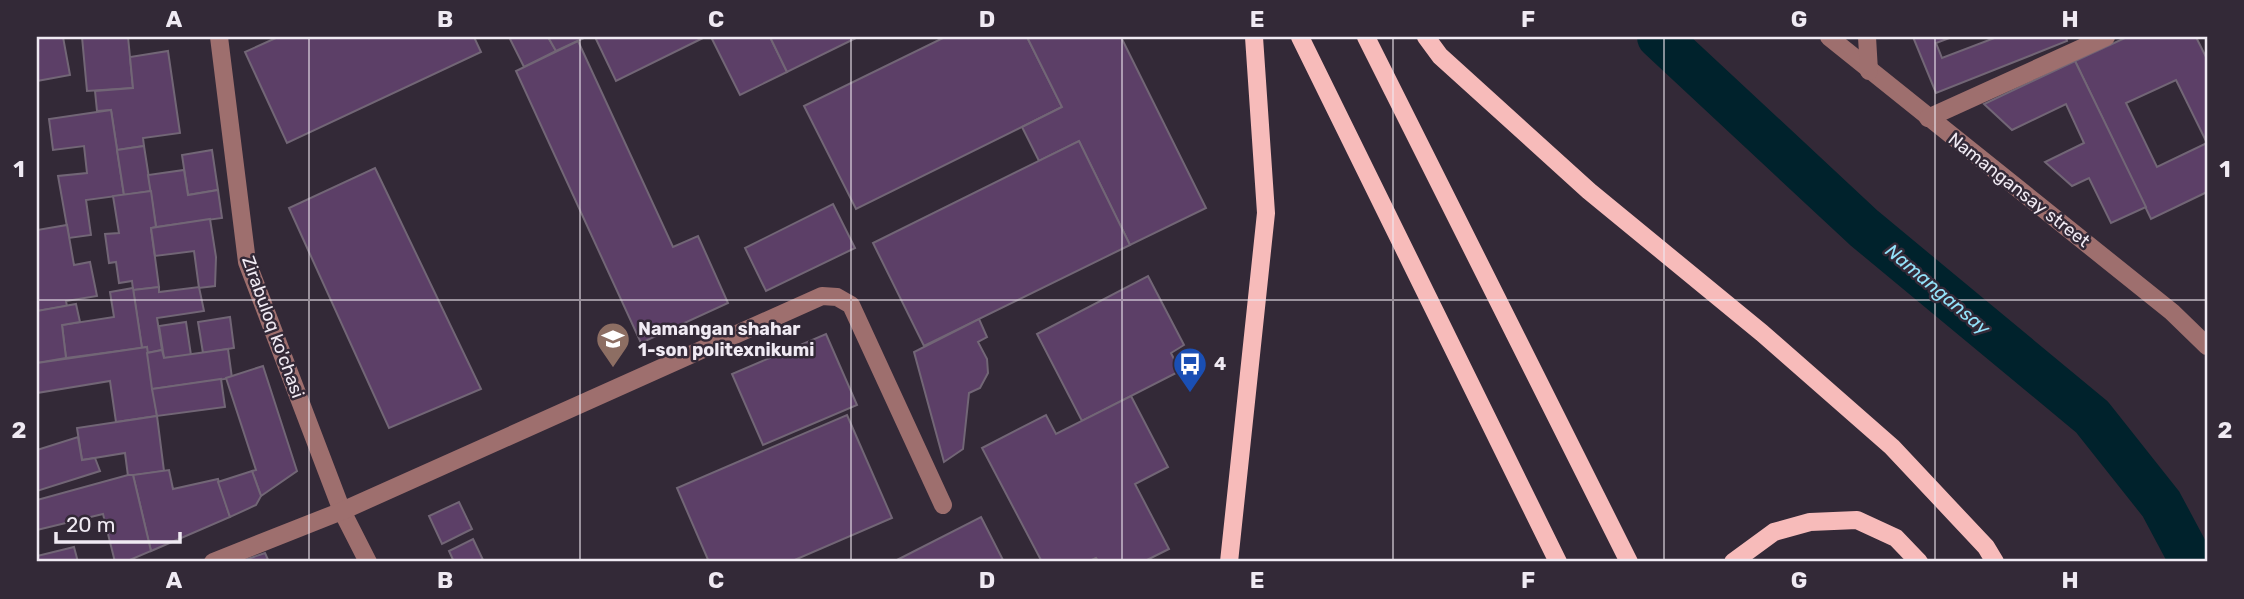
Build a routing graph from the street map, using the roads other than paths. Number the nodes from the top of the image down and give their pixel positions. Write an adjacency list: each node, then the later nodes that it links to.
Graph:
1 (219, 37): 13 (street, Zirabuloq ko'chasi)
2 (1254, 37): 16 (main road)
3 (1300, 37): 17 (main road)
4 (1366, 37): 18 (main road)
5 (1426, 37): 21 (main road)
6 (1829, 37): 9 (street, Namangansay street)
7 (1867, 37): 9 (street)
8 (2106, 37): 10 (street)
9 (1869, 71): 10 (street, Namangansay street)
10 (1928, 117): 11 (street, Namangansay street)
11 (2207, 346)
12 (943, 505): 13 (street)
13 (342, 511): 14 (street); 15 (street, Zirabuloq ko'chasi)
14 (213, 562)
15 (368, 562)
16 (1230, 562)
17 (1558, 562)
18 (1629, 562)
19 (1733, 562): 20 (main road)
20 (1919, 562)
21 (1995, 562)

